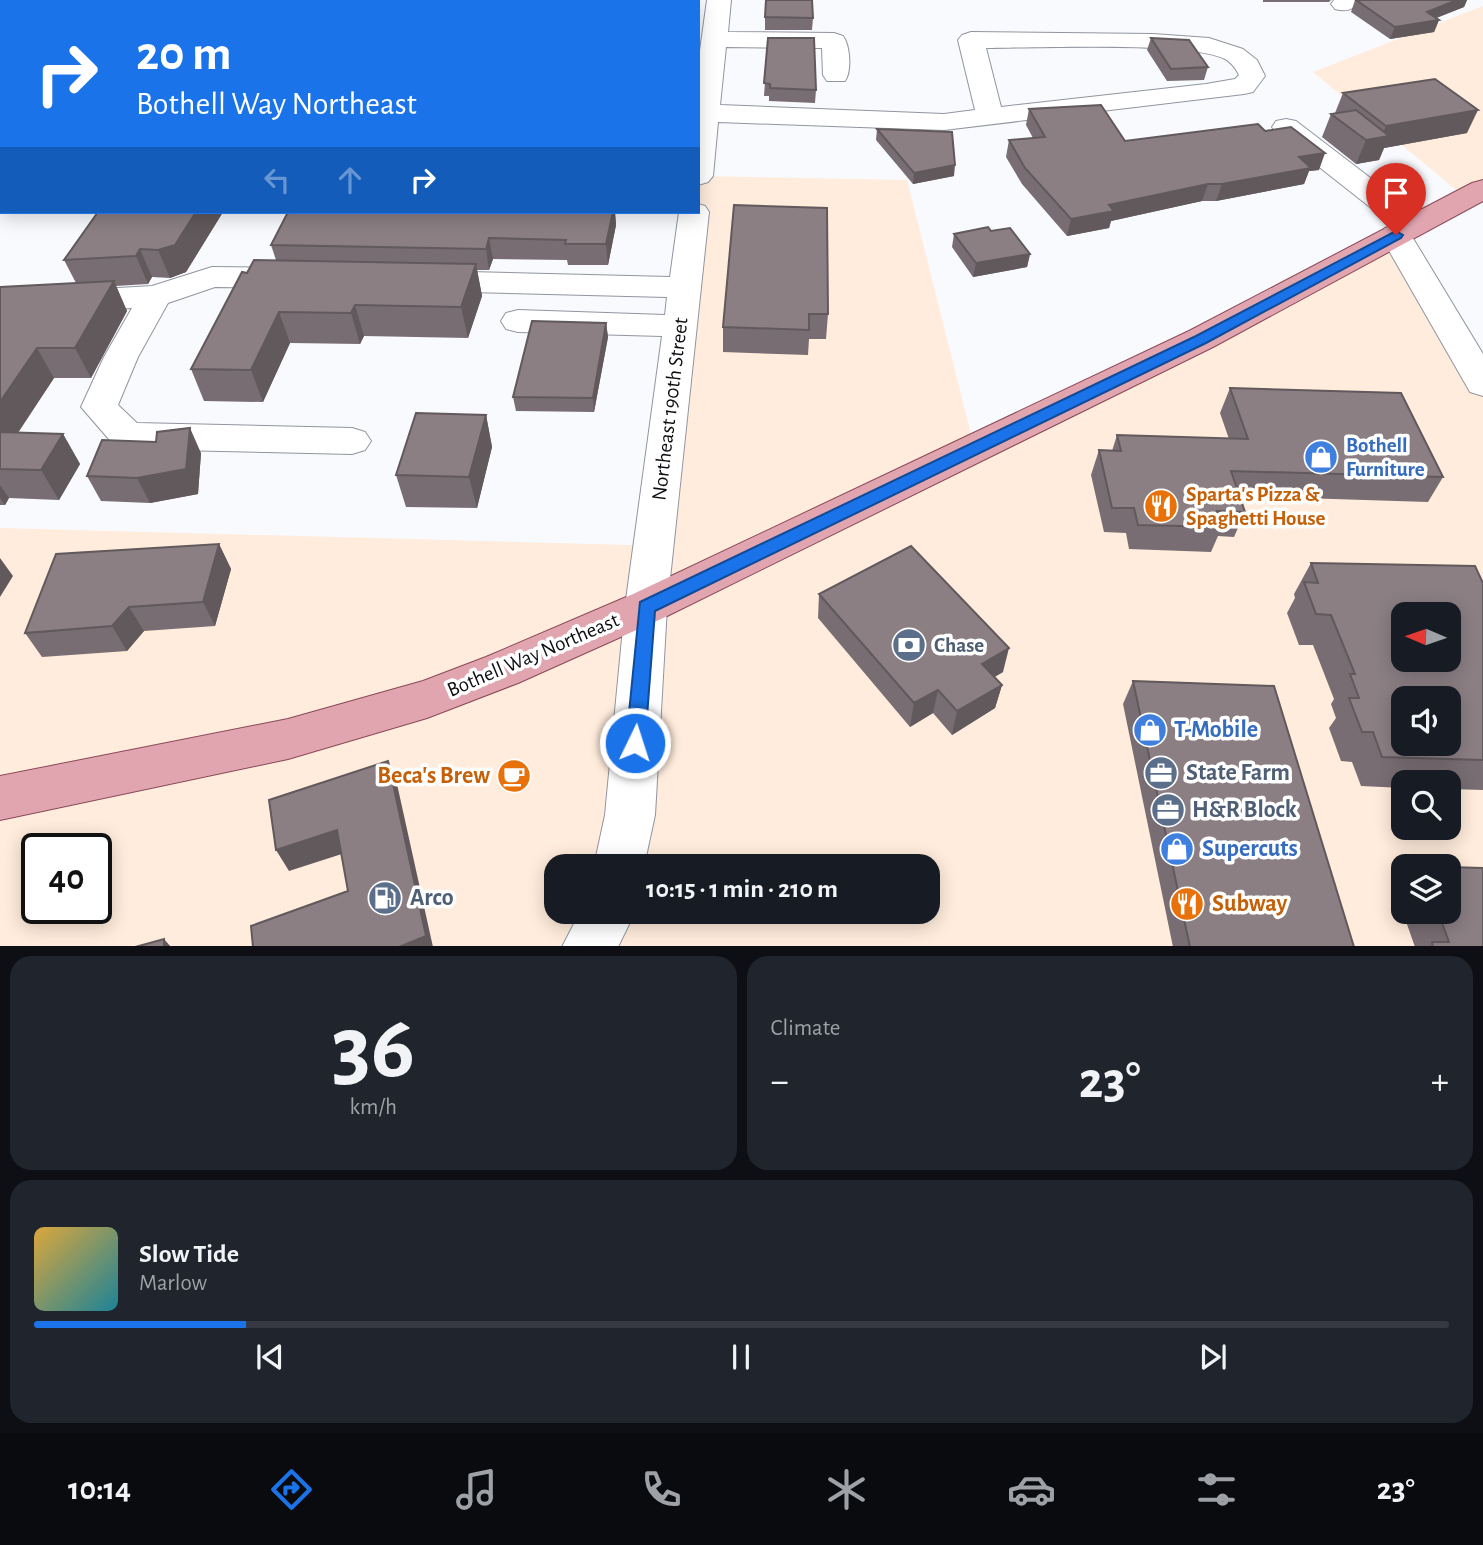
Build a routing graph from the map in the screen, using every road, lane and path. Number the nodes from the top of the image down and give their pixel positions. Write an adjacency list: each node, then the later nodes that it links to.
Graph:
1 (712, 2): 2 (street)
2 (714, 39): 3 (street); 4 (street)
3 (836, 75)
4 (707, 113): 5 (street); 7 (street)
5 (990, 117): 5 (street)
6 (1286, 127): 10 (street)
7 (700, 162)
8 (1483, 189): 10 (main road, Bothell Way Northeast)
9 (694, 214): 13 (street, Northeast 190th Street)
10 (1404, 231): 18 (street); 20 (main road, Bothell Way Northeast)
11 (323, 279): 14 (street)
12 (393, 281): 13 (street)
13 (684, 287): 17 (street, Northeast 190th Street)
14 (155, 296): 15 (street); 19 (street)
15 (0, 304)
16 (518, 321): 17 (street)
17 (680, 326): 20 (street, Northeast 190th Street)
18 (1483, 384)
19 (352, 441)
20 (646, 607): 21 (main road, Bothell Way Northeast); 22 (street, Northeast 190th Street)
21 (0, 798)
22 (620, 854)

